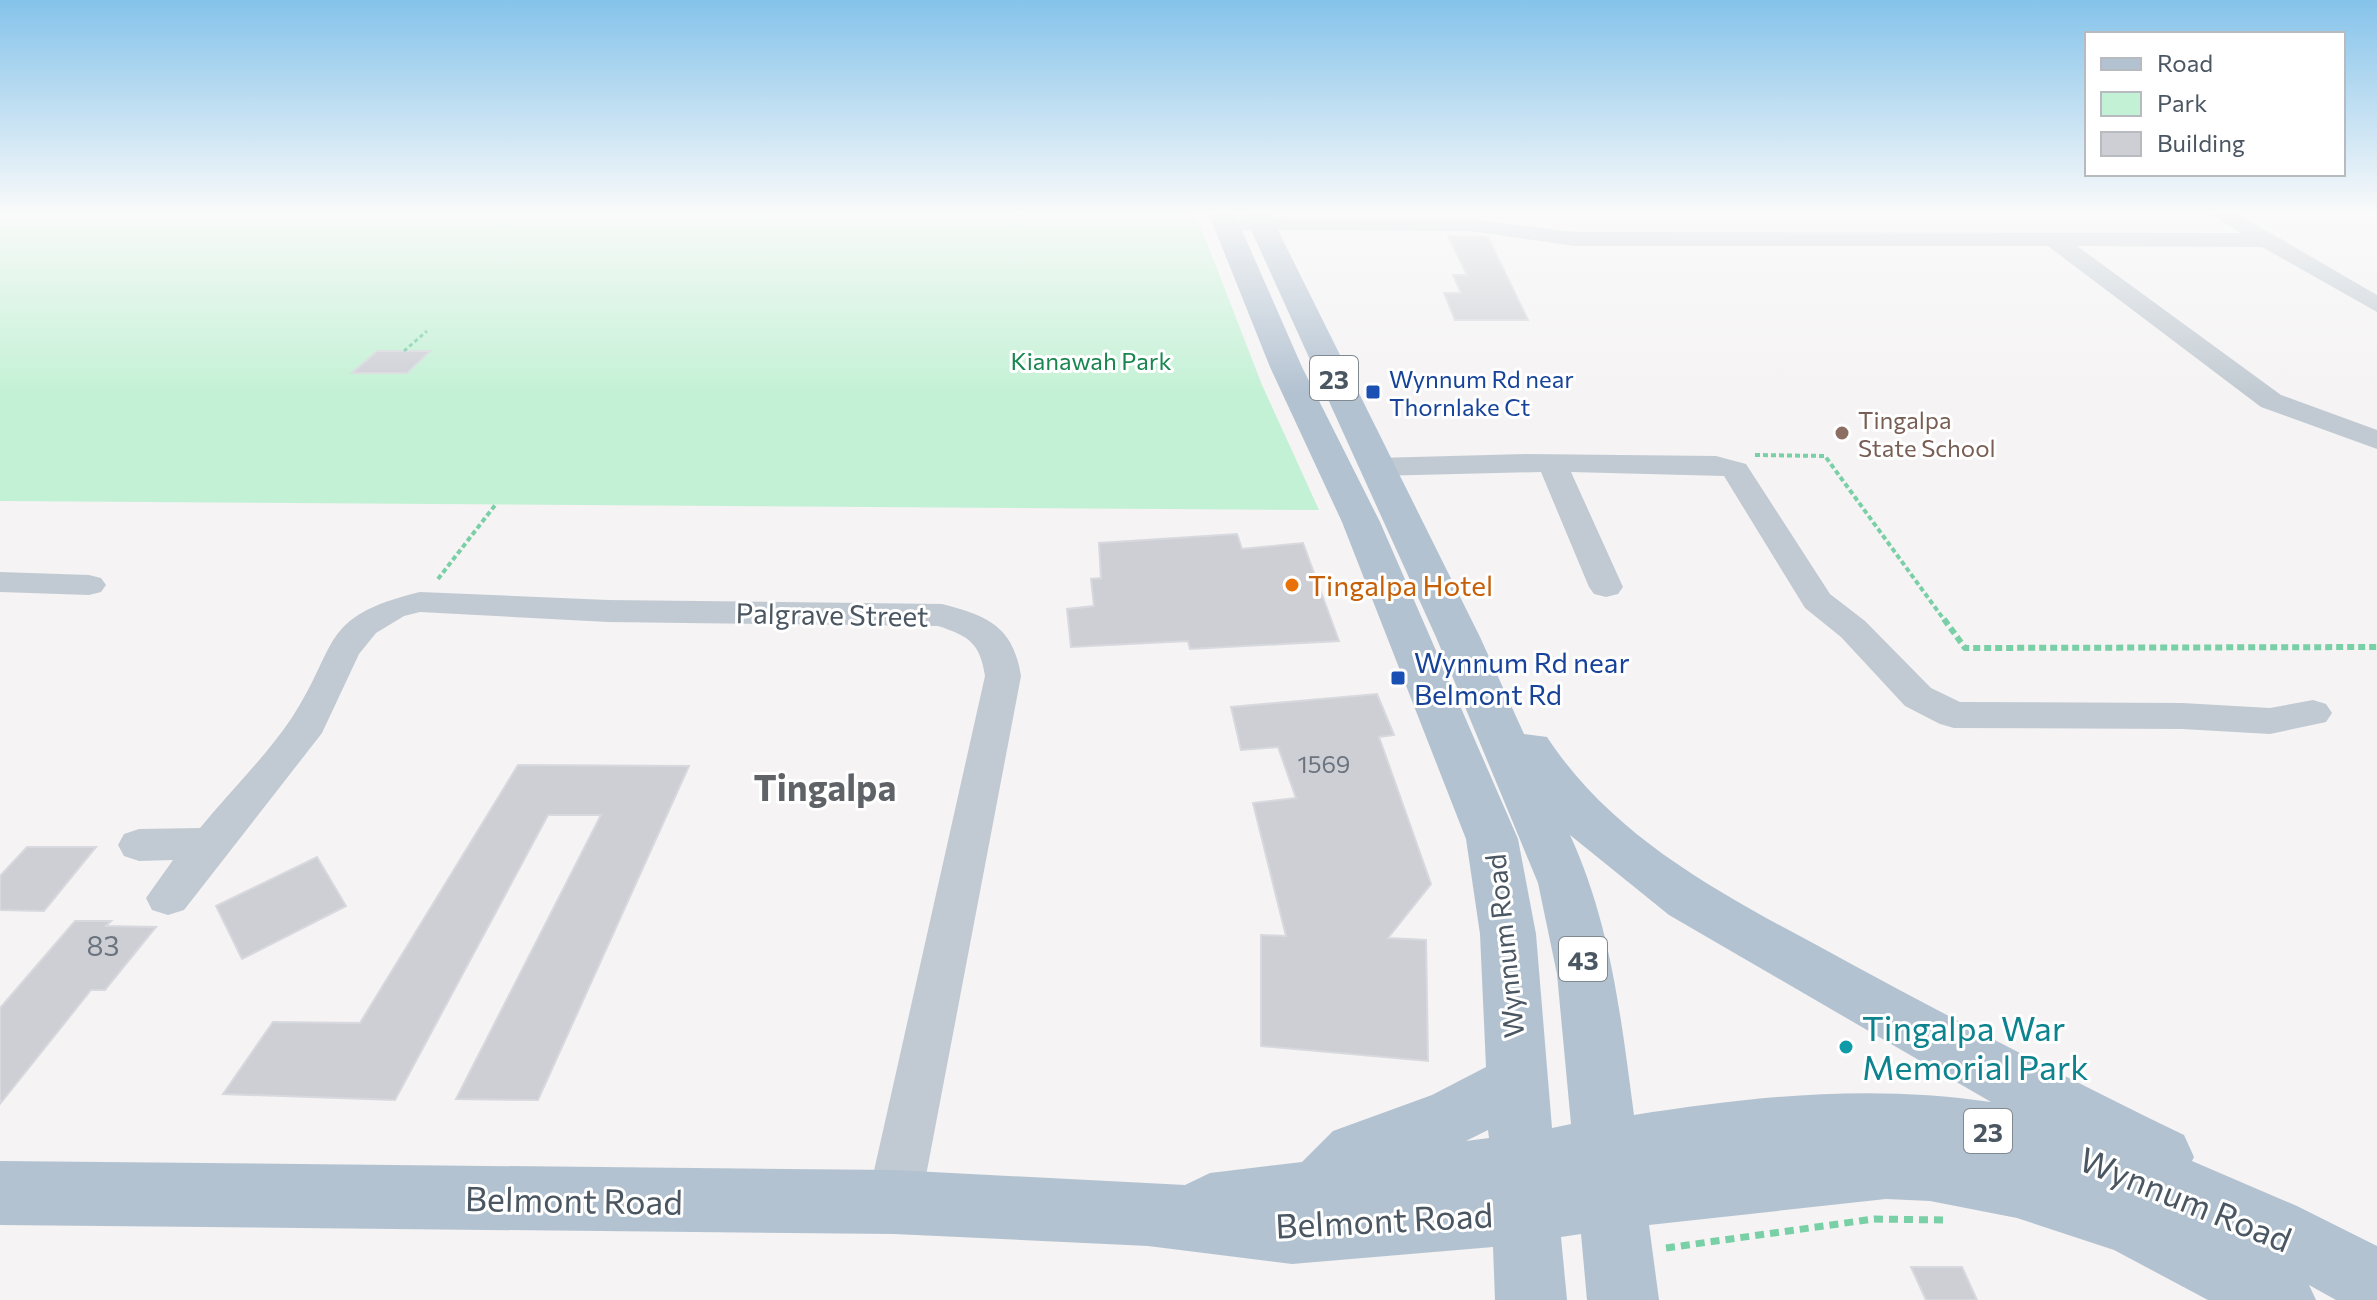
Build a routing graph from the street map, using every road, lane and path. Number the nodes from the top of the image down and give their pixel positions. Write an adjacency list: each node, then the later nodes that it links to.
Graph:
1 (1258, 273): 23 (main road, Wynnum Road / 23)
2 (1271, 273): 10 (main road, Wynnum Road / 23)
3 (2098, 273): 8 (street)
4 (2322, 273): 5 (street)
5 (2377, 305)
6 (427, 331): 7 (path)
7 (404, 351)
8 (2377, 440)
9 (1539, 463): 10 (street); 14 (street); 19 (street)
10 (1376, 467): 16 (main road, Wynnum Road / 23)
11 (496, 504): 15 (path)
12 (0, 582): 13 (street)
13 (89, 585)
14 (1606, 587)
15 (420, 602): 20 (street, Palgrave Street); 28 (street, Palgrave Street)
16 (1458, 637): 24 (main road, Wynnum Road / 43); 32 (main road, 23)
17 (2377, 647): 18 (path)
18 (1965, 648)
19 (2313, 713)
20 (211, 844): 21 (street); 22 (street, Palgrave Street)
21 (139, 845)
22 (168, 898)
23 (1517, 1081): 25 (main road, Wynnum Road / 23); 26 (main road)
24 (1609, 1172): 25 (main road, Wynnum Road / 23); 32 (main road, Wynnum Road / 23); 34 (main road, 43); 35 (main road, Wynnum Road / 23)
25 (1523, 1186): 26 (main road, Belmont Road); 29 (main road, Belmont Road); 33 (main road)
26 (1319, 1192): 29 (main road, Belmont Road)
27 (0, 1193): 28 (main road, Belmont Road)
28 (894, 1202): 29 (main road, Belmont Road)
29 (1148, 1213)
30 (1961, 1220): 31 (path)
31 (1666, 1248)
32 (2361, 1275)
33 (1531, 1300)
34 (1623, 1300)
35 (2280, 1300)

